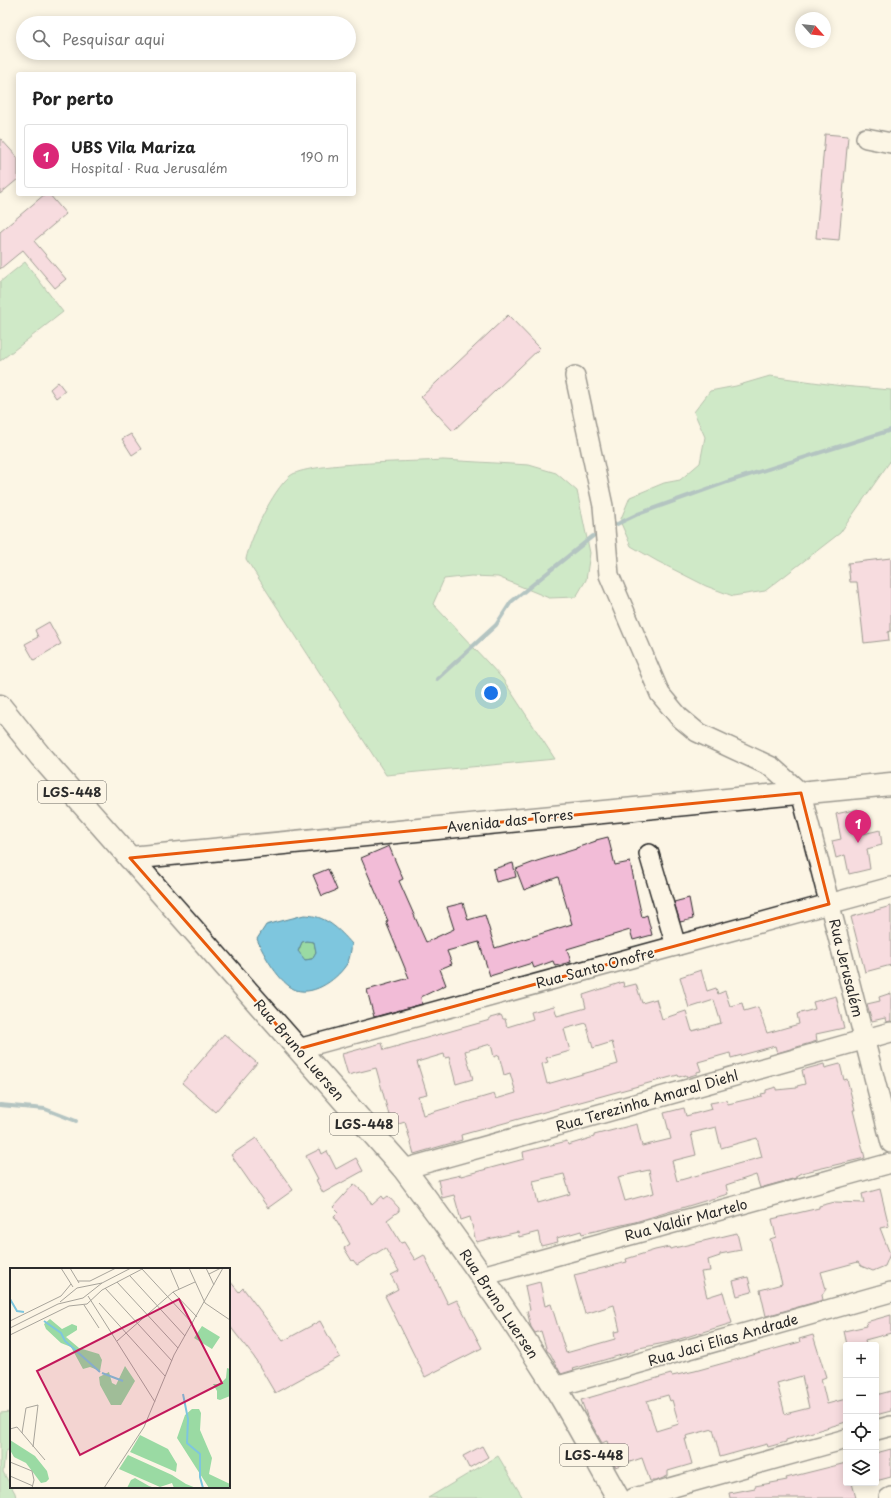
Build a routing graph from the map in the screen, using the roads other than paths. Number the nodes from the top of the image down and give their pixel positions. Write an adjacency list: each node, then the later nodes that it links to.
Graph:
1 (866, 138): 2 (street)
2 (891, 143)
3 (575, 376): 6 (street)
4 (0, 706): 8 (main road, Rua Bruno Luersen / LGS-448)
5 (891, 784): 6 (main road, Avenida das Torres)
6 (801, 793): 8 (main road, Avenida das Torres); 10 (street, Rua Jerusalém)
7 (649, 854): 11 (street)
8 (130, 858): 14 (main road, Rua Bruno Luersen / LGS-448)
9 (891, 887): 10 (street, Rua Santo Onofre)
10 (830, 904): 11 (street, Rua Santo Onofre); 13 (street, Rua Jerusalém)
11 (676, 946): 14 (street, Rua Santo Onofre)
12 (891, 1032): 13 (street, Rua Terezinha Amaral Diehl)
13 (864, 1040): 15 (street, Rua Jerusalém); 17 (street, Rua Terezinha Amaral Diehl)
14 (298, 1049): 17 (main road, Rua Bruno Luersen / LGS-448)
15 (891, 1143)
16 (891, 1163): 18 (street, Rua Valdir Martelo)
17 (404, 1170): 18 (main road, Rua Bruno Luersen / LGS-448)
18 (482, 1276): 20 (main road, Rua Bruno Luersen / LGS-448)
19 (891, 1292): 20 (street, Rua Jaci Elias Andrade)
20 (555, 1387): 24 (main road, Rua Bruno Luersen / LGS-448)
21 (891, 1426): 22 (street)
22 (879, 1429)
23 (843, 1440): 25 (street)
24 (618, 1498)
25 (634, 1498)

